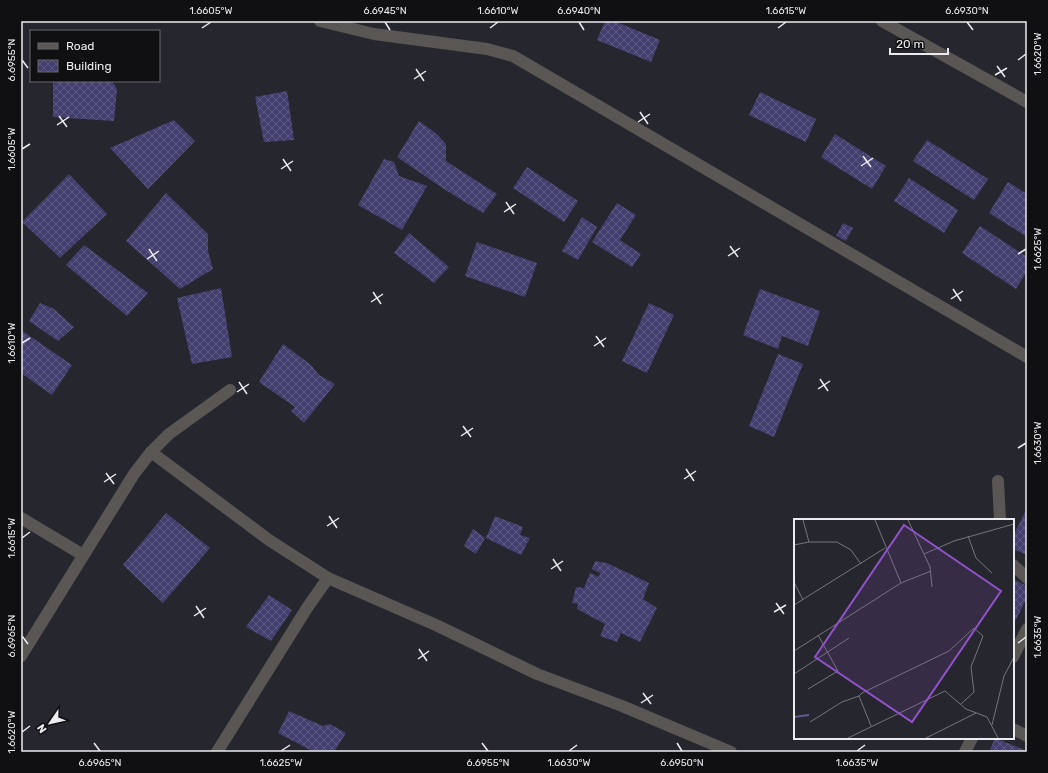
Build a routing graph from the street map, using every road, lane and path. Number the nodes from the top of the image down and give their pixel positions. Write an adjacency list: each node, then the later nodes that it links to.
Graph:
1 (320, 21): 4 (street)
2 (882, 21): 3 (street)
3 (1027, 102)
4 (1027, 357)
5 (230, 390): 6 (street)
6 (151, 452): 10 (street); 12 (street)
7 (998, 481): 9 (street)
8 (21, 518): 10 (street)
9 (1000, 519)
10 (83, 555): 16 (street)
11 (1014, 566): 13 (street)
12 (328, 578): 20 (street); 21 (street)
13 (1027, 578)
14 (1027, 629): 15 (street)
15 (1014, 655)
16 (21, 656)
17 (1014, 730): 18 (street)
18 (1027, 736)
19 (971, 739): 22 (street)
20 (217, 752)
21 (731, 752)
22 (964, 752)

